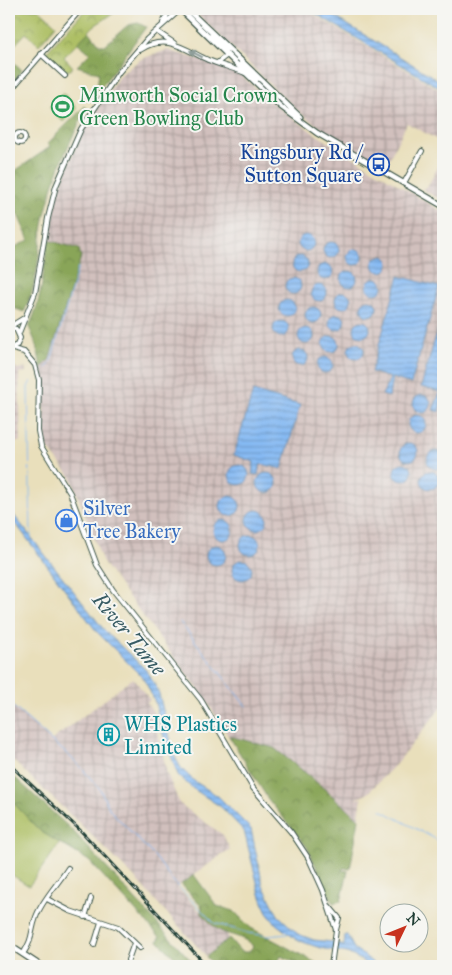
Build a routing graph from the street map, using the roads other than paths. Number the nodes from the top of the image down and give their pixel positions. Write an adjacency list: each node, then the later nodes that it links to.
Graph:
1 (81, 9): 11 (street)
2 (170, 9): 6 (street)
3 (180, 9): 6 (street); 12 (main road)
4 (187, 9): 5 (main road)
5 (200, 21): 12 (main road); 14 (main road)
6 (162, 26): 7 (street); 8 (street)
7 (156, 31): 8 (street); 10 (street)
8 (166, 38): 9 (street)
9 (176, 44): 10 (street); 15 (street, one-way to 9)
10 (136, 52): 26 (street)
11 (41, 54): 17 (street); 18 (street)
12 (226, 56): 13 (main road); 15 (street)
13 (232, 62): 14 (main road); 16 (main road)
14 (242, 62): 19 (main road); 21 (main road)
15 (217, 63): 16 (street)
16 (245, 74): 19 (main road)
17 (64, 76)
18 (9, 92)
19 (280, 106): 21 (main road)
20 (9, 133): 22 (street)
21 (317, 133): 24 (main road)
22 (15, 136)
23 (422, 151): 24 (street)
24 (404, 183): 25 (main road)
25 (443, 206)
26 (26, 316): 27 (street); 28 (street)
27 (9, 327): 28 (street)
28 (19, 336): 29 (street); 30 (street)
29 (9, 348): 30 (street)
30 (24, 352): 47 (street)
31 (68, 868): 32 (street)
32 (65, 873): 33 (street); 35 (street)
33 (70, 876)
34 (91, 898): 36 (street)
35 (47, 899): 36 (street); 42 (street)
36 (85, 917): 37 (street)
37 (101, 922): 38 (street); 39 (street)
38 (94, 941)
39 (134, 943): 41 (street); 43 (street)
40 (9, 945): 42 (main road)
41 (140, 948)
42 (23, 954): 46 (main road)
43 (130, 954): 44 (street); 45 (street)
44 (135, 956)
45 (128, 960)
46 (41, 966)
47 (331, 966)

